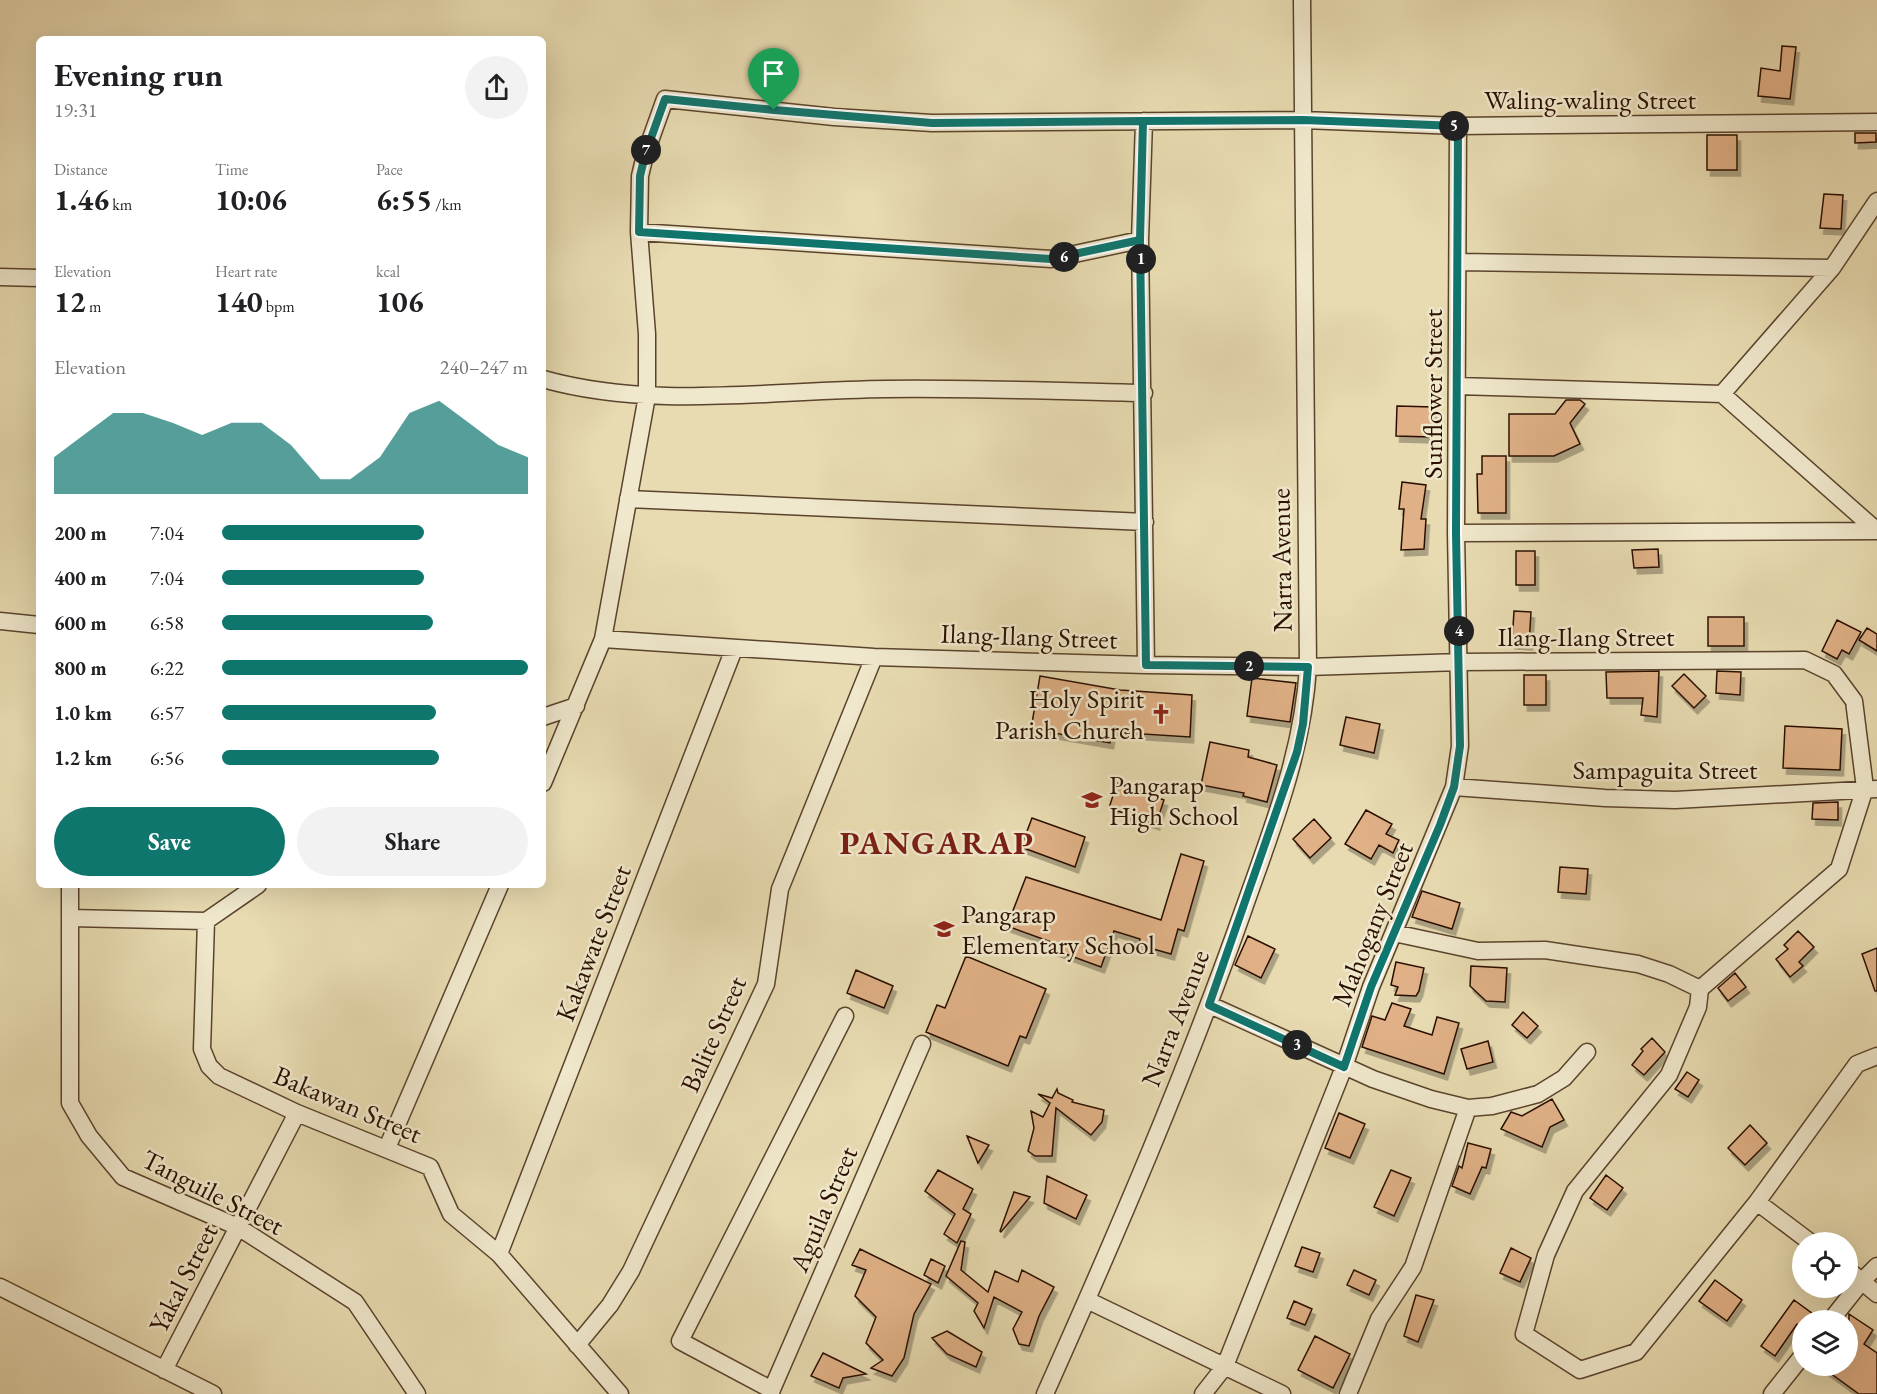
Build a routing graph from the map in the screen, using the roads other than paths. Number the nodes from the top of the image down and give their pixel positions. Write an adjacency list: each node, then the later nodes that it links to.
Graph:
1 (1302, 0): 2 (street, Narra Avenue)
2 (1303, 120): 3 (street, Waling-waling Street); 5 (street, Waling-waling Street); 29 (street, Narra Avenue)
3 (1143, 121): 7 (street, Waling-waling Street); 8 (street)
4 (1877, 123): 5 (street, Waling-waling Street)
5 (1458, 126): 9 (street, Sunflower Street)
6 (1877, 201): 10 (street)
7 (639, 232): 8 (street); 17 (street)
8 (1140, 240): 15 (street)
9 (1459, 262): 10 (street); 14 (street, Sunflower Street)
10 (1832, 268): 16 (street)
11 (0, 277): 12 (street)
12 (36, 278)
13 (546, 380): 17 (street)
14 (1457, 386): 16 (street); 21 (street, Sunflower Street)
15 (1144, 393): 17 (street); 19 (street)
16 (1722, 394): 20 (street)
17 (647, 396): 18 (street)
18 (628, 499): 19 (street); 24 (street)
19 (1145, 522): 28 (street)
20 (1877, 531): 21 (street)
21 (1456, 533): 27 (street, Sunflower Street)
22 (0, 621): 23 (street)
23 (36, 625)
24 (603, 639): 25 (street, Ilang-Ilang Street); 30 (street)
25 (734, 649): 26 (street, Ilang-Ilang Street); 54 (street, Kakawate Street)
26 (874, 657): 28 (street, Ilang-Ilang Street); 62 (street, Balite Street)
27 (1460, 662): 29 (street, Ilang-Ilang Street); 33 (street, Mahogany Street); 34 (street, Ilang-Ilang Street)
28 (1146, 665): 29 (street, Ilang-Ilang Street)
29 (1308, 667): 42 (street, Narra Avenue)
30 (576, 706): 31 (street); 32 (street)
31 (546, 716)
32 (546, 776)
33 (1454, 787): 34 (street, Sampaguita Street); 40 (street, Mahogany Street)
34 (1871, 788): 41 (street)
35 (70, 888): 38 (street, Tanguile Street)
36 (254, 888): 39 (street)
37 (499, 888): 50 (street)
38 (70, 918): 39 (street); 52 (street, Tanguile Street)
39 (206, 921): 49 (street, Bakawan Street)
40 (1394, 933): 41 (street); 47 (street, Mahogany Street)
41 (1700, 990): 51 (street)
42 (1209, 1005): 47 (street); 60 (street, Narra Avenue)
43 (845, 1016): 66 (street)
44 (922, 1044): 66 (street, Aguila Street)
45 (1587, 1052): 48 (street)
46 (1877, 1056): 51 (street)
47 (1344, 1067): 48 (street); 63 (street, Mahogany Street)
48 (1468, 1108): 73 (street)
49 (297, 1113): 50 (street, Bakawan Street); 52 (street, Yakal Street)
50 (387, 1148): 54 (street, Bakawan Street)
51 (1757, 1202): 53 (street)
52 (238, 1227): 65 (street, Yakal Street); 68 (street, Tanguile Street)
53 (1797, 1232)
54 (499, 1254): 62 (street, Bakawan Street)
55 (1877, 1266): 57 (street)
56 (1858, 1278): 57 (street)
57 (1862, 1281): 59 (street); 61 (street)
58 (0, 1287): 65 (street)
59 (1877, 1293)
60 (1087, 1300): 63 (street); 70 (street, Narra Avenue)
61 (1839, 1310)
62 (577, 1345): 69 (street, Bakawan Street)
63 (1225, 1366): 71 (street, Mahogany Street); 72 (street)
64 (1792, 1369): 74 (street)
65 (164, 1370): 67 (street)
66 (771, 1392)
67 (213, 1394)
68 (417, 1394)
69 (620, 1394)
70 (1045, 1394)
71 (1203, 1394)
72 (1282, 1394)
73 (1348, 1394)
74 (1772, 1394)

